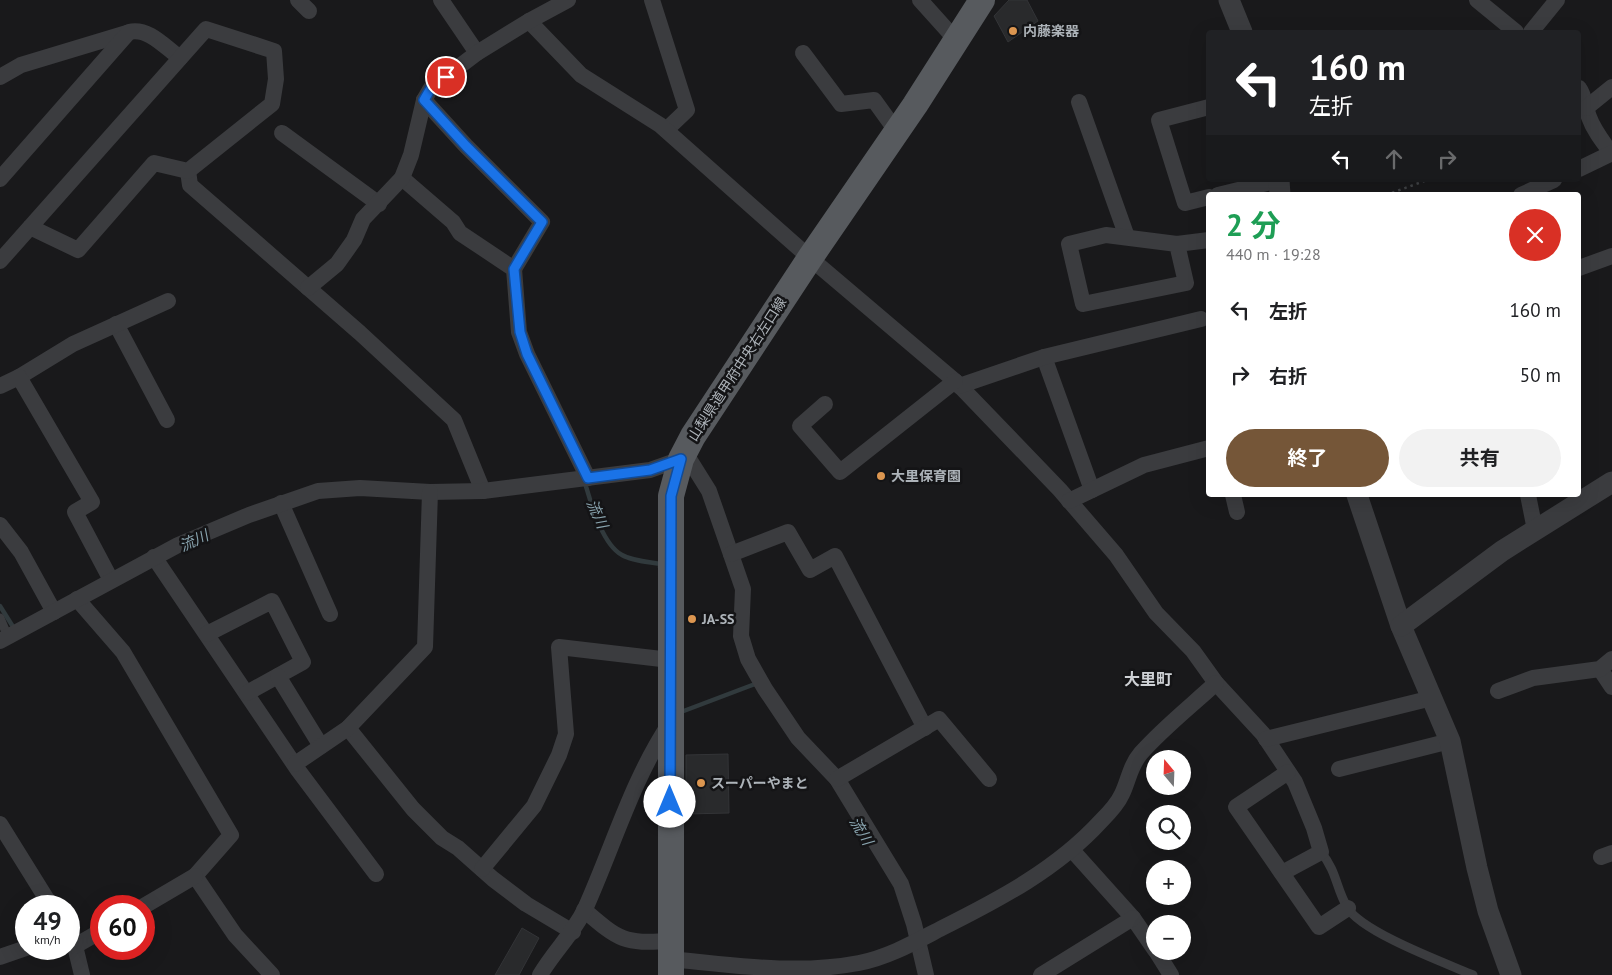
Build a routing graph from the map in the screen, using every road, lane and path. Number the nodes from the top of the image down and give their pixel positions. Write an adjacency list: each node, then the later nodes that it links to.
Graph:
1 (441, 0): 15 (street)
2 (568, 0): 9 (street)
3 (652, 0): 25 (street)
4 (920, 0): 14 (street)
5 (982, 0): 14 (main road, 山梨県道甲府中央右左口線)
6 (1229, 0): 10 (street)
7 (1477, 0): 11 (street)
8 (1557, 0): 12 (street)
9 (529, 21): 15 (street); 25 (street)
10 (1241, 30)
11 (1514, 30)
12 (1533, 30)
13 (129, 32): 17 (street); 18 (street); 32 (street)
14 (956, 40): 26 (main road, 山梨県道甲府中央右左口線)
15 (477, 53): 21 (street)
16 (803, 53): 26 (street)
17 (180, 58): 30 (street); 41 (street)
18 (0, 77)
19 (1612, 87): 24 (street)
20 (1581, 90): 24 (street)
21 (424, 100): 31 (street); 49 (street)
22 (1080, 102): 42 (street)
23 (1206, 108): 39 (street)
24 (1586, 108): 28 (street)
25 (666, 130): 46 (street)
26 (897, 132): 46 (main road, 山梨県道甲府中央右左口線)
27 (282, 133): 40 (street)
28 (1612, 154): 29 (street)
29 (1581, 167)
30 (188, 171): 41 (street); 50 (street)
31 (402, 178): 40 (street); 49 (street)
32 (0, 179)
33 (1271, 182): 36 (street)
34 (1422, 182): 37 (path)
35 (1550, 182): 38 (street)
36 (1230, 192)
37 (1394, 192)
38 (1528, 192)
39 (1206, 198)
40 (379, 204): 50 (street)
41 (30, 227): 47 (street)
42 (1127, 237): 44 (street); 44 (street)
43 (1206, 240): 44 (street)
44 (1178, 244)
45 (1612, 256): 48 (street)
46 (810, 258): 56 (street); 61 (main road, 山梨県道甲府中央右左口線)
47 (0, 261)
48 (1581, 267)
49 (514, 269): 62 (street)
50 (308, 288): 65 (street)
51 (168, 301): 53 (street)
52 (1201, 319): 54 (street)
53 (116, 324): 55 (street); 59 (street)
54 (1044, 357): 56 (street); 64 (street)
55 (20, 377): 57 (street); 77 (street)
56 (957, 384): 58 (street); 70 (street)
57 (0, 386)
58 (825, 404)
59 (167, 420)
60 (1206, 449): 64 (street)
61 (683, 455): 62 (street); 75 (street); 85 (main road, 山梨県道甲府中央右左口線)
62 (588, 478): 65 (street)
63 (1612, 482): 74 (street)
64 (1092, 490): 70 (street)
65 (483, 491): 66 (street)
66 (430, 492): 71 (street); 94 (street)
67 (1233, 497): 72 (street)
68 (1358, 497): 82 (street)
69 (1528, 497): 74 (street)
70 (1069, 501): 88 (street)
71 (281, 504): 76 (street); 80 (street)
72 (1237, 512)
73 (0, 525): 79 (street)
74 (1536, 530): 82 (street)
75 (731, 554): 95 (street); 102 (street)
76 (154, 557): 77 (street); 83 (street)
77 (111, 580): 78 (street)
78 (77, 599): 79 (street); 110 (street)
79 (54, 612): 84 (street)
80 (330, 614)
81 (0, 618): 84 (lane)
82 (1400, 626): 92 (street)
83 (207, 634): 87 (street); 91 (street)
84 (4, 639)
85 (663, 659): 93 (main road, 山梨県道甲府中央右左口線); 107 (street)
86 (1606, 664): 89 (street); 90 (street)
87 (278, 676): 91 (street); 98 (street)
88 (1216, 684): 96 (street); 105 (street)
89 (1612, 687)
90 (1498, 691)
91 (246, 693): 99 (street)
92 (1432, 698): 96 (street); 97 (street)
93 (670, 713): 114 (street); 121 (main road, 山梨県道甲府中央右左口線)
94 (348, 728): 98 (street); 107 (street)
95 (925, 728): 102 (street); 103 (street)
96 (1266, 739): 101 (street)
97 (1450, 741): 100 (street); 131 (street)
98 (321, 746): 99 (street)
99 (295, 764): 108 (street)
100 (1339, 769)
101 (1288, 772): 106 (street); 109 (street)
102 (837, 779): 118 (street)
103 (989, 779)
104 (0, 824): 111 (street)
105 (1072, 850): 115 (street); 118 (street)
106 (1321, 852): 109 (street); 113 (lane)
107 (482, 869): 116 (street)
108 (376, 874)
109 (1282, 874): 113 (street)
110 (195, 876): 112 (street); 125 (street)
111 (43, 895)
112 (155, 900)
113 (1348, 908): 130 (lane)
114 (584, 910): 116 (street); 121 (street)
115 (1133, 918): 117 (street); 128 (street)
116 (573, 932): 126 (street)
117 (1146, 938)
118 (919, 940): 121 (street); 127 (street)
119 (15, 952): 120 (street)
120 (0, 957)
121 (670, 958)
122 (78, 960): 124 (street)
123 (1161, 960): 129 (street)
124 (82, 975)
125 (272, 975)
126 (540, 975)
127 (926, 975)
128 (1041, 975)
129 (1171, 975)
130 (1473, 975)
131 (1511, 975)

